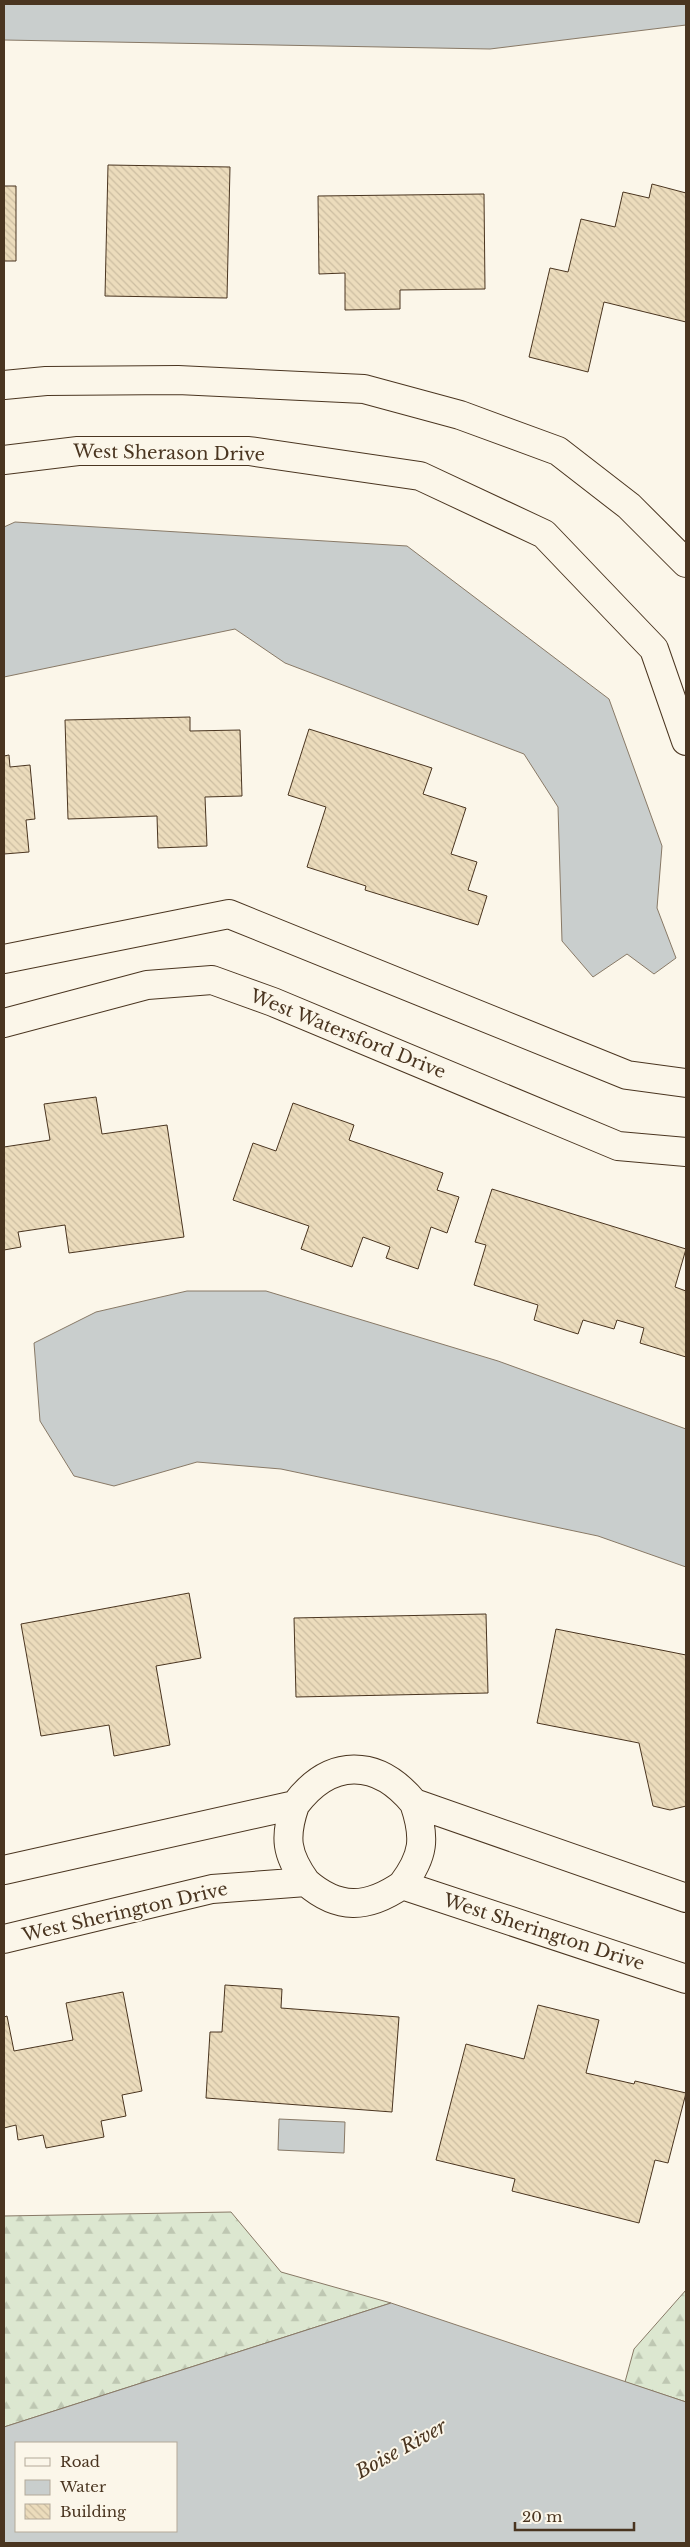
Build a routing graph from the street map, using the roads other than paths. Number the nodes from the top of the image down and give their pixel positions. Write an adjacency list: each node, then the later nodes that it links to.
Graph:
1 (4, 385): 3 (street)
2 (4, 460): 4 (street, West Sherason Drive)
3 (686, 563)
4 (686, 741)
5 (4, 959): 7 (street)
6 (4, 1023): 8 (street, West Watersford Drive)
7 (686, 1083)
8 (686, 1152)
9 (414, 1803): 10 (street); 13 (street); 14 (street)
10 (295, 1805): 11 (street); 12 (street)
11 (4, 1870)
12 (306, 1882): 13 (street); 15 (street, West Sherington Drive)
13 (402, 1885): 16 (street, West Sherington Drive)
14 (686, 1898)
15 (4, 1939)
16 (686, 1979)

